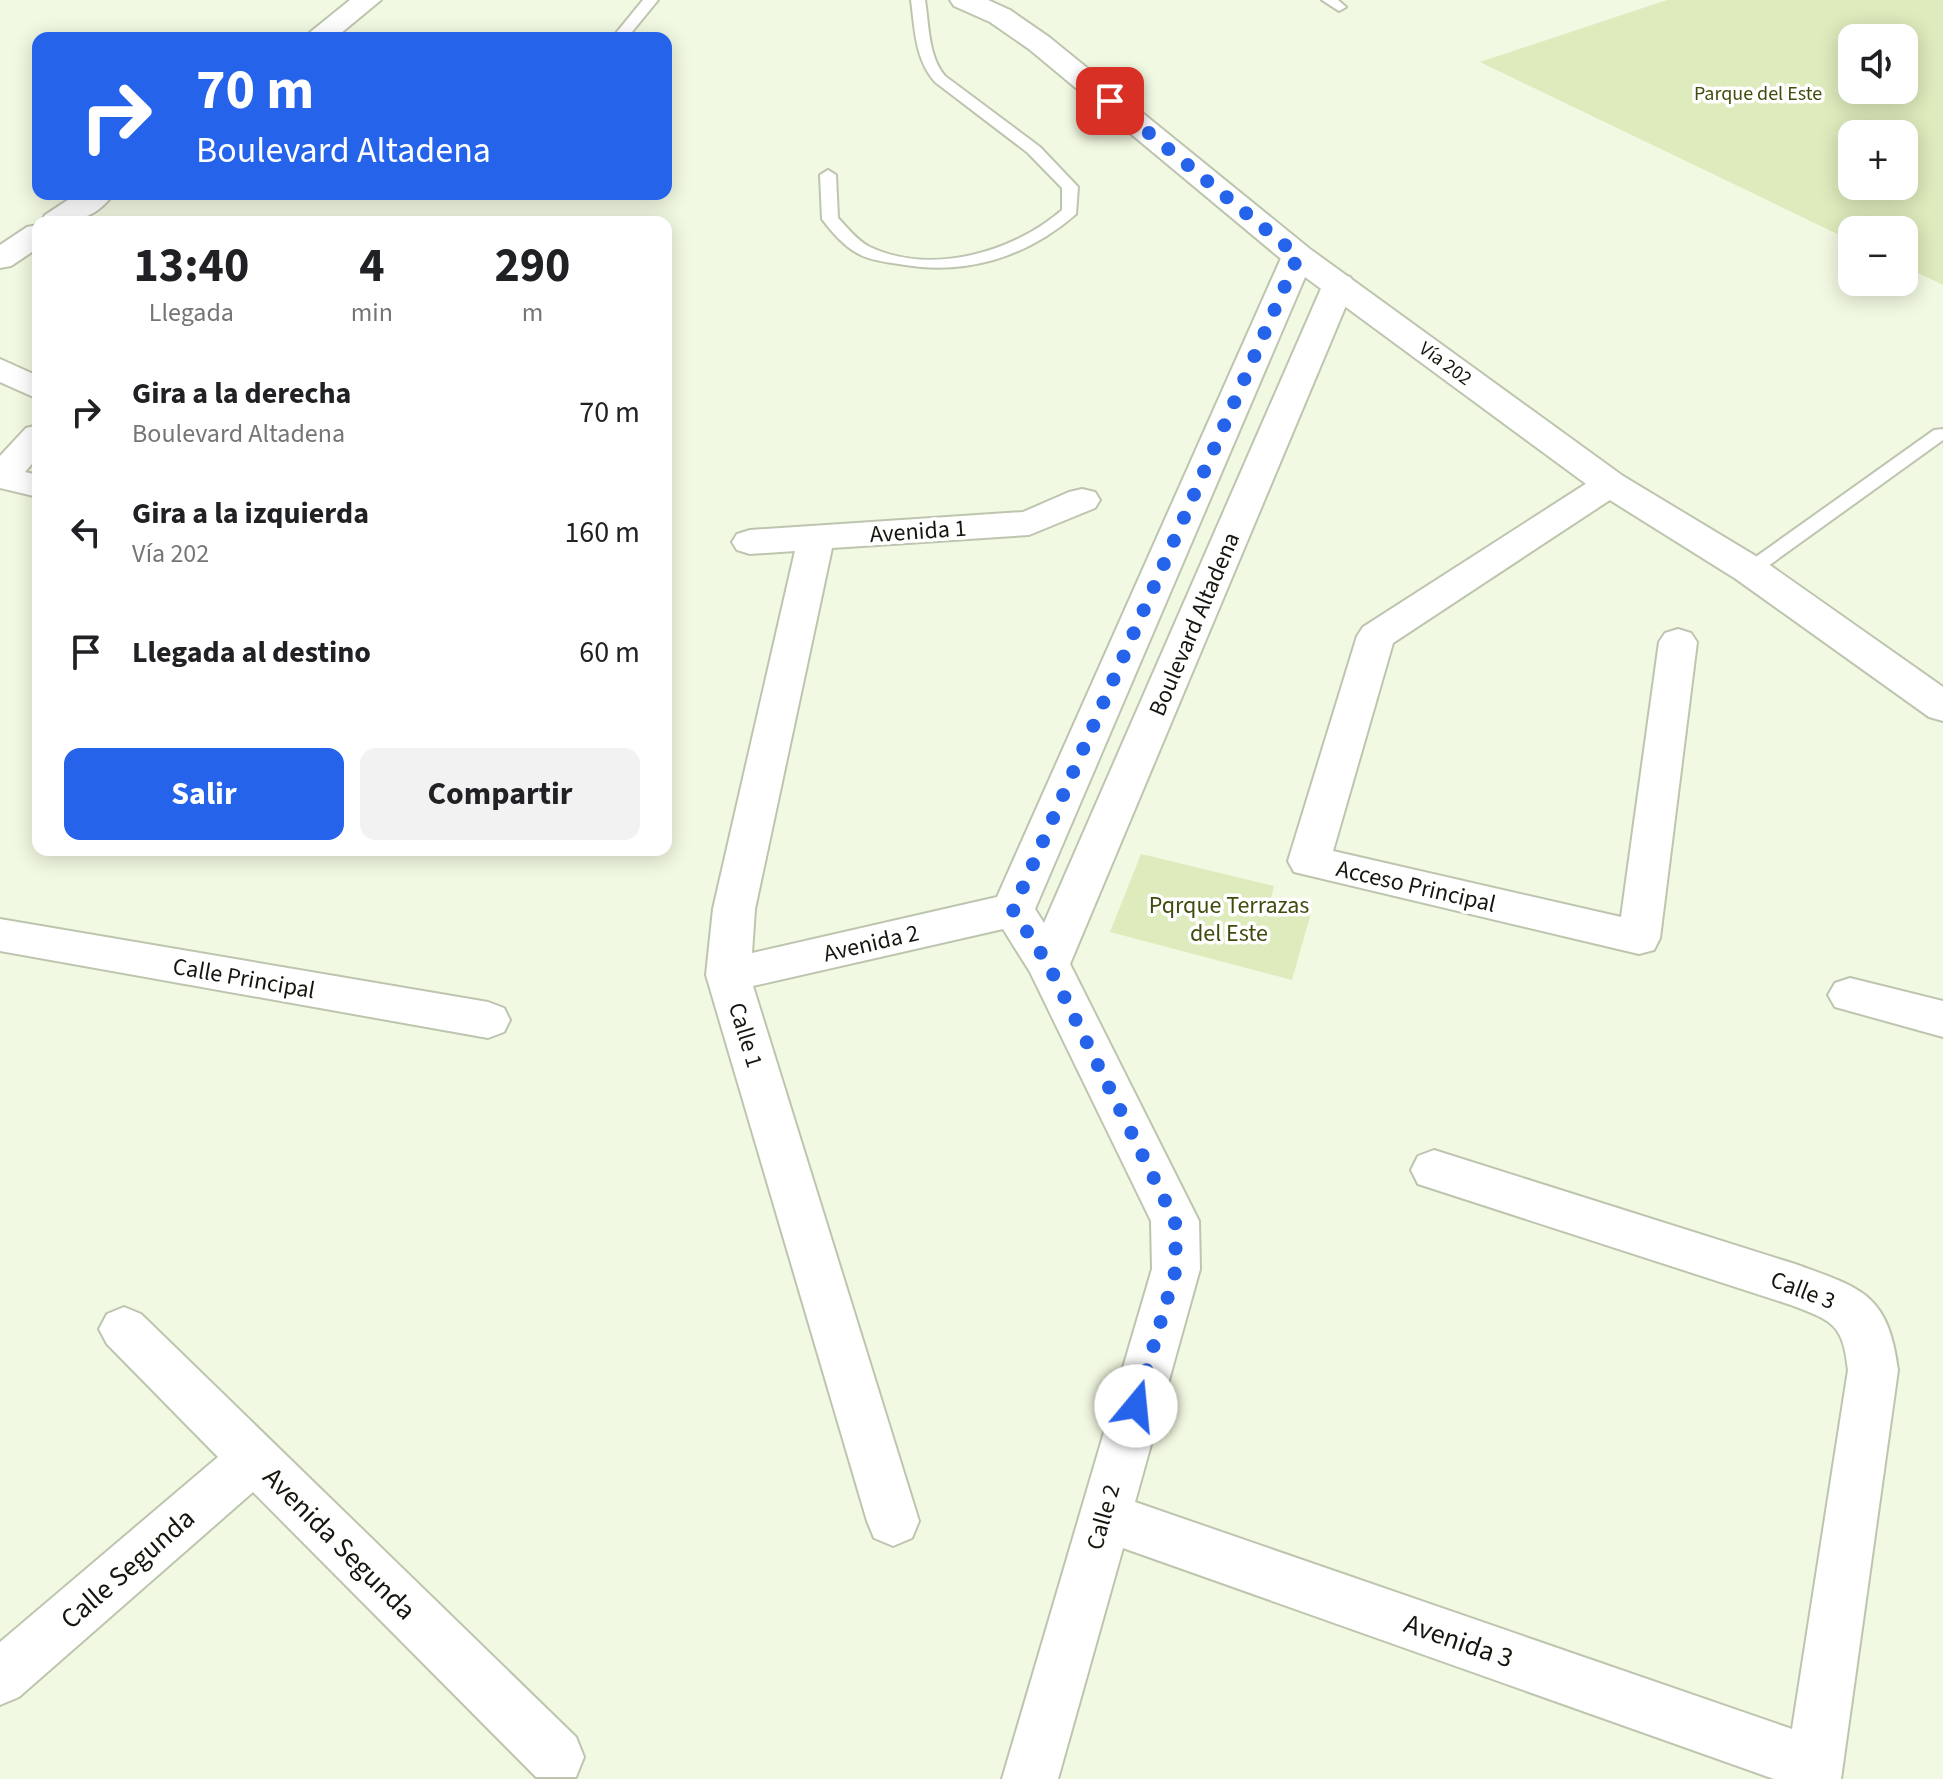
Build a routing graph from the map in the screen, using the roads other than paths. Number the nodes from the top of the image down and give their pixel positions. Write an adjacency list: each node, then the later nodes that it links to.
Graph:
1 (367, 0): 5 (street)
2 (651, 0): 6 (lane)
3 (918, 0): 7 (lane)
4 (964, 0): 11 (main road, Vía 202)
5 (325, 32)
6 (624, 32)
7 (828, 175)
8 (89, 200): 9 (street)
9 (65, 216)
10 (32, 238): 12 (street)
11 (1298, 256): 13 (main road, Vía 202); 16 (street, Boulevard Altadena)
12 (0, 259)
13 (1339, 284): 17 (street, Boulevard Altadena); 21 (main road, Vía 202)
14 (0, 369): 15 (street)
15 (32, 386)
16 (1228, 419): 17 (street); 27 (street, Boulevard Altadena)
17 (1277, 429): 29 (street, Boulevard Altadena)
18 (1940, 434): 26 (lane)
19 (32, 442): 20 (street)
20 (0, 477): 22 (street)
21 (1610, 484): 26 (main road, Vía 202); 28 (street, Acceso Principal)
22 (32, 485)
23 (1082, 500): 24 (street, Avenida 1)
24 (816, 539): 25 (street, Avenida 1); 34 (street, Calle 1)
25 (750, 542)
26 (1750, 570): 30 (main road, Vía 202)
27 (1134, 635): 29 (street); 31 (street, Boulevard Altadena)
28 (1678, 642)
29 (1184, 647): 33 (street, Boulevard Altadena)
30 (1943, 707)
31 (1013, 910): 33 (street, Calle 2); 34 (street, Avenida 2)
32 (0, 935): 37 (street, Calle Principal)
33 (1048, 964): 41 (street, Calle 2)
34 (728, 975): 42 (street, Calle 1)
35 (1850, 995): 36 (street)
36 (1943, 1019)
37 (488, 1020)
38 (1434, 1170): 45 (street, Calle 3)
39 (124, 1329): 40 (street, Avenida Segunda)
40 (255, 1458): 43 (street, Calle Segunda); 44 (street, Avenida Segunda)
41 (1103, 1516): 45 (street, Avenida 3); 46 (street, Calle 2)
42 (893, 1521)
43 (0, 1678)
44 (556, 1757)
45 (1814, 1772)
46 (1030, 1779)

